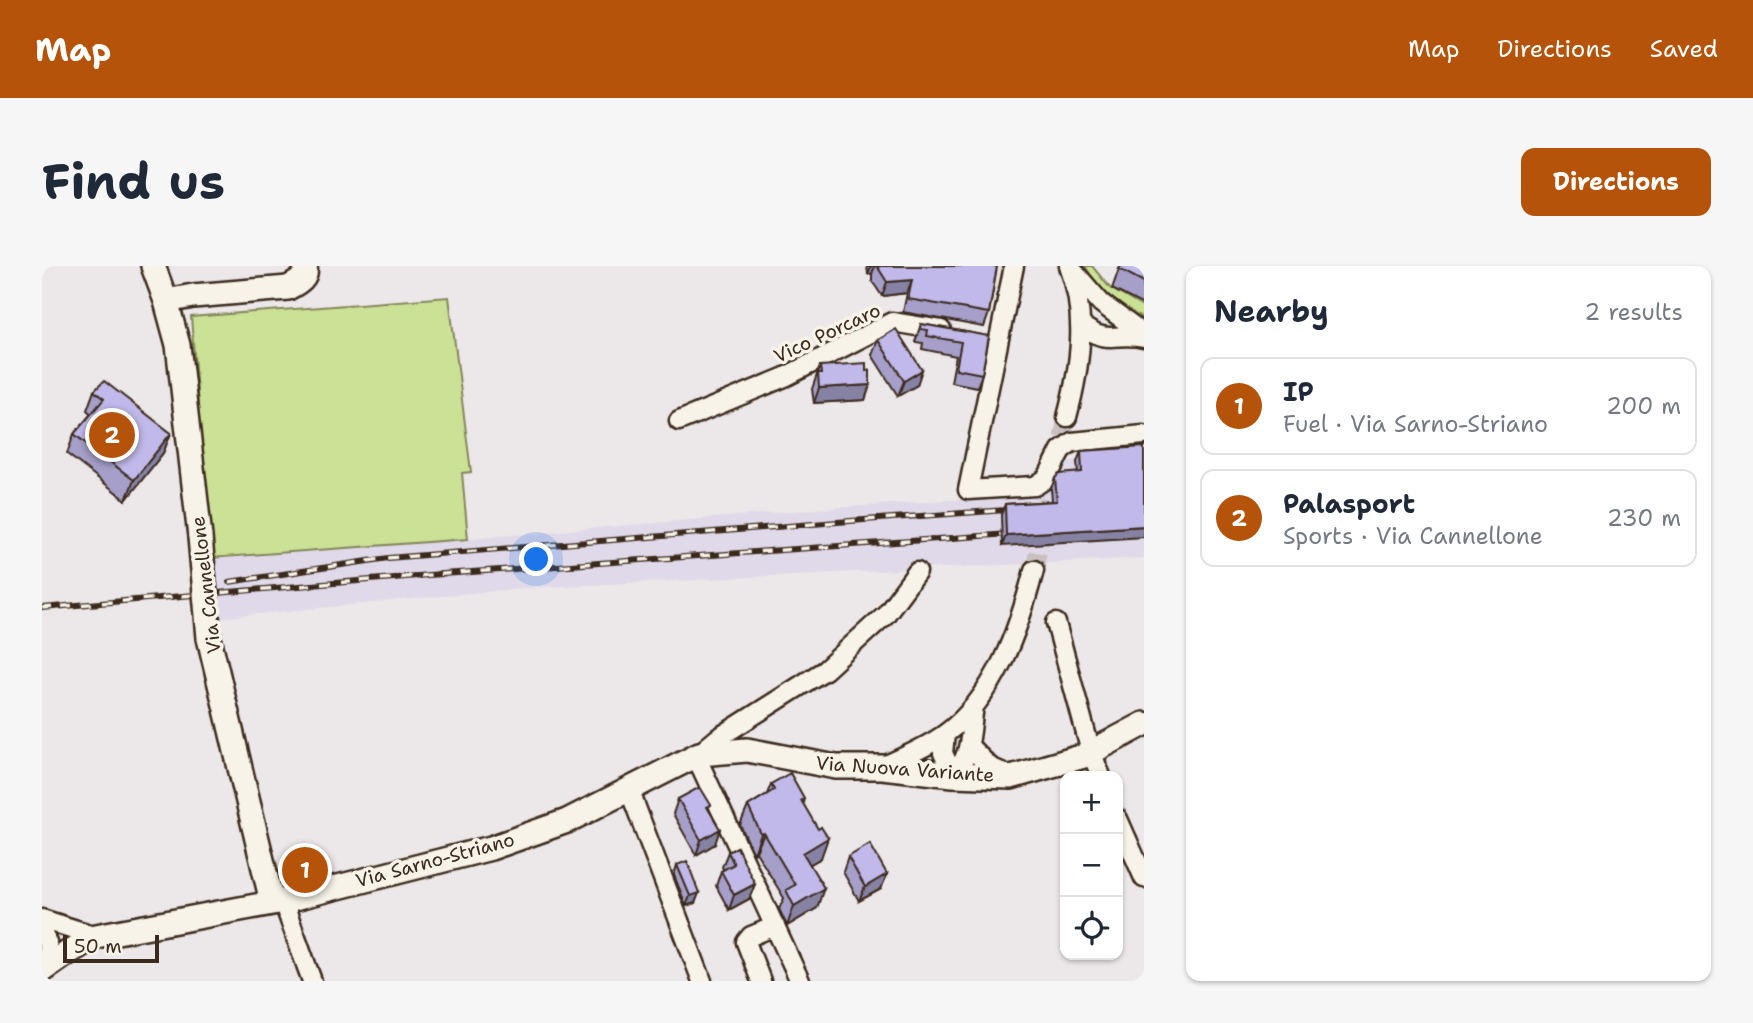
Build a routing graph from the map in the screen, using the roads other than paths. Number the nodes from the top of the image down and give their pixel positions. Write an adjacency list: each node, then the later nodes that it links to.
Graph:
1 (153, 266): 5 (main road, Via Cannellone)
2 (304, 266): 5 (main road)
3 (1014, 266): 14 (street)
4 (1069, 266): 6 (street); 7 (street)
5 (166, 301): 31 (main road, Via Cannellone, bridge)
6 (1118, 318): 7 (street); 9 (street)
7 (1080, 324): 10 (street); 11 (street)
8 (960, 334): 13 (street, Vico Porcaro)
9 (1144, 337): 10 (street)
10 (1112, 338): 11 (street)
11 (1079, 365): 12 (street)
12 (1067, 417)
13 (679, 421)
14 (1144, 435)
15 (1034, 570): 18 (street)
16 (917, 572): 23 (street)
17 (1056, 623): 22 (street)
18 (974, 706): 20 (street); 21 (street)
19 (1144, 724): 22 (main road, Via Nuova Variante)
20 (945, 734): 24 (street); 26 (street)
21 (970, 747): 26 (street); 27 (street)
22 (1091, 752): 25 (street); 27 (main road, Via Nuova Variante)
23 (699, 754): 24 (main road, Via Nuova Variante); 28 (main road, Via Sarno-Striano); 33 (street)
24 (882, 767): 26 (main road, Via Nuova Variante)
25 (1099, 771)
26 (953, 775): 27 (main road, Via Nuova Variante)
27 (1011, 776)
28 (629, 789): 31 (main road, Via Sarno-Striano); 38 (street)
29 (1123, 830): 30 (street)
30 (1144, 878)
31 (278, 902): 34 (main road, Via Sarno-Striano); 37 (street)
32 (47, 926): 34 (street); 35 (street); 36 (street)
33 (775, 926): 39 (street); 40 (street)
34 (96, 936): 35 (main road, Via Sarno-Striano)
35 (69, 952): 36 (main road, Via Sarno-Striano)
36 (44, 969)
37 (312, 981)
38 (702, 981)
39 (761, 981)
40 (800, 981)

